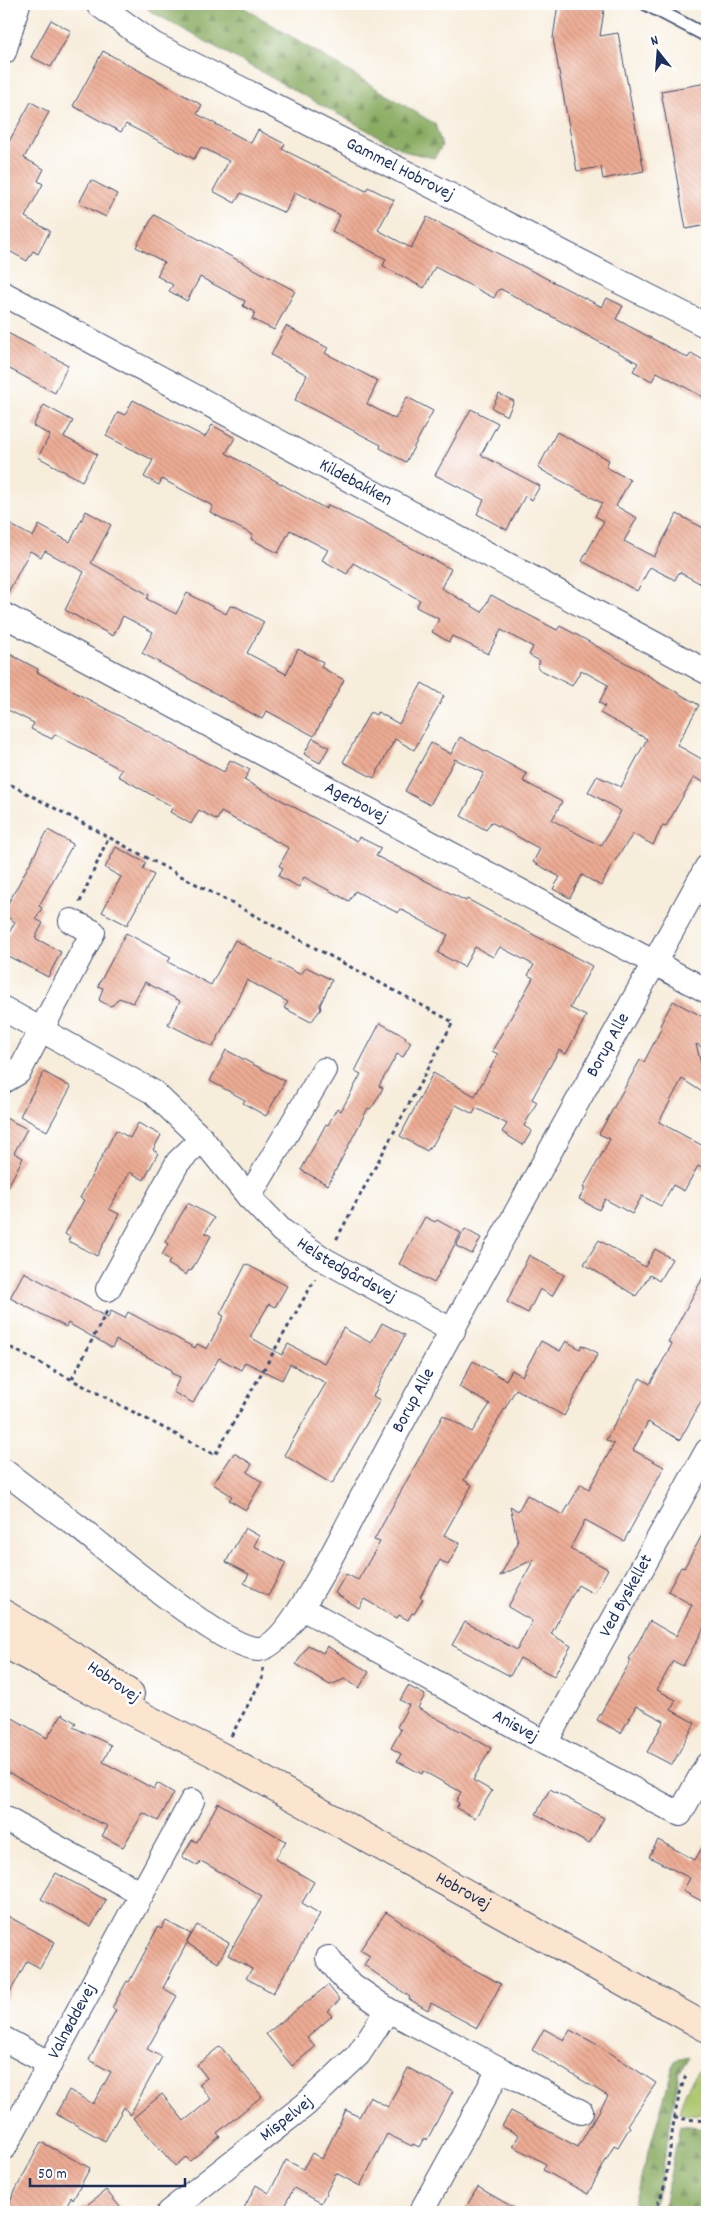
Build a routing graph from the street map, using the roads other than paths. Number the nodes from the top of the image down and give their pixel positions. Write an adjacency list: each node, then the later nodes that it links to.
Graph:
1 (18, 4): 5 (street)
2 (98, 4): 7 (street, Gammel Hobrovej)
3 (646, 4): 4 (lane)
4 (707, 36)
5 (4, 52)
6 (4, 294): 9 (street, Kildebakken)
7 (707, 326)
8 (4, 615): 12 (street, Agerbovej)
9 (707, 672)
10 (707, 867): 12 (street, Borup Alle)
11 (71, 921): 15 (street)
12 (654, 963): 13 (street, Agerbovej); 21 (street, Borup Alle)
13 (707, 991)
14 (4, 1009): 15 (street, Helstedgårdsvej)
15 (43, 1030): 17 (street); 18 (street, Helstedgårdsvej)
16 (324, 1070): 19 (street)
17 (4, 1081)
18 (202, 1139): 19 (street, Helstedgårdsvej); 20 (street)
19 (249, 1198): 21 (street, Helstedgårdsvej)
20 (108, 1289)
21 (453, 1331): 24 (street, Borup Alle)
22 (707, 1451): 27 (street, Ved Byskellet)
23 (4, 1471): 24 (street, Borup Alle)
24 (302, 1608): 27 (street, Anisvej)
25 (4, 1614): 28 (main road, Hobrovej)
26 (4, 1643): 28 (main road, Hobrovej)
27 (545, 1743): 29 (street, Anisvej)
28 (220, 1756): 35 (main road, Hobrovej)
29 (707, 1765)
30 (192, 1800): 32 (street, Valnøddevej)
31 (4, 1818): 32 (street)
32 (142, 1894): 37 (street, Valnøddevej)
33 (328, 1958): 34 (street)
34 (388, 2010): 38 (street); 41 (street, Mispelvej)
35 (707, 2028)
36 (4, 2039): 37 (street)
37 (50, 2064): 40 (street, Valnøddevej)
38 (499, 2070): 39 (street); 42 (street)
39 (581, 2112)
40 (4, 2148)
41 (169, 2212)
42 (421, 2212)

